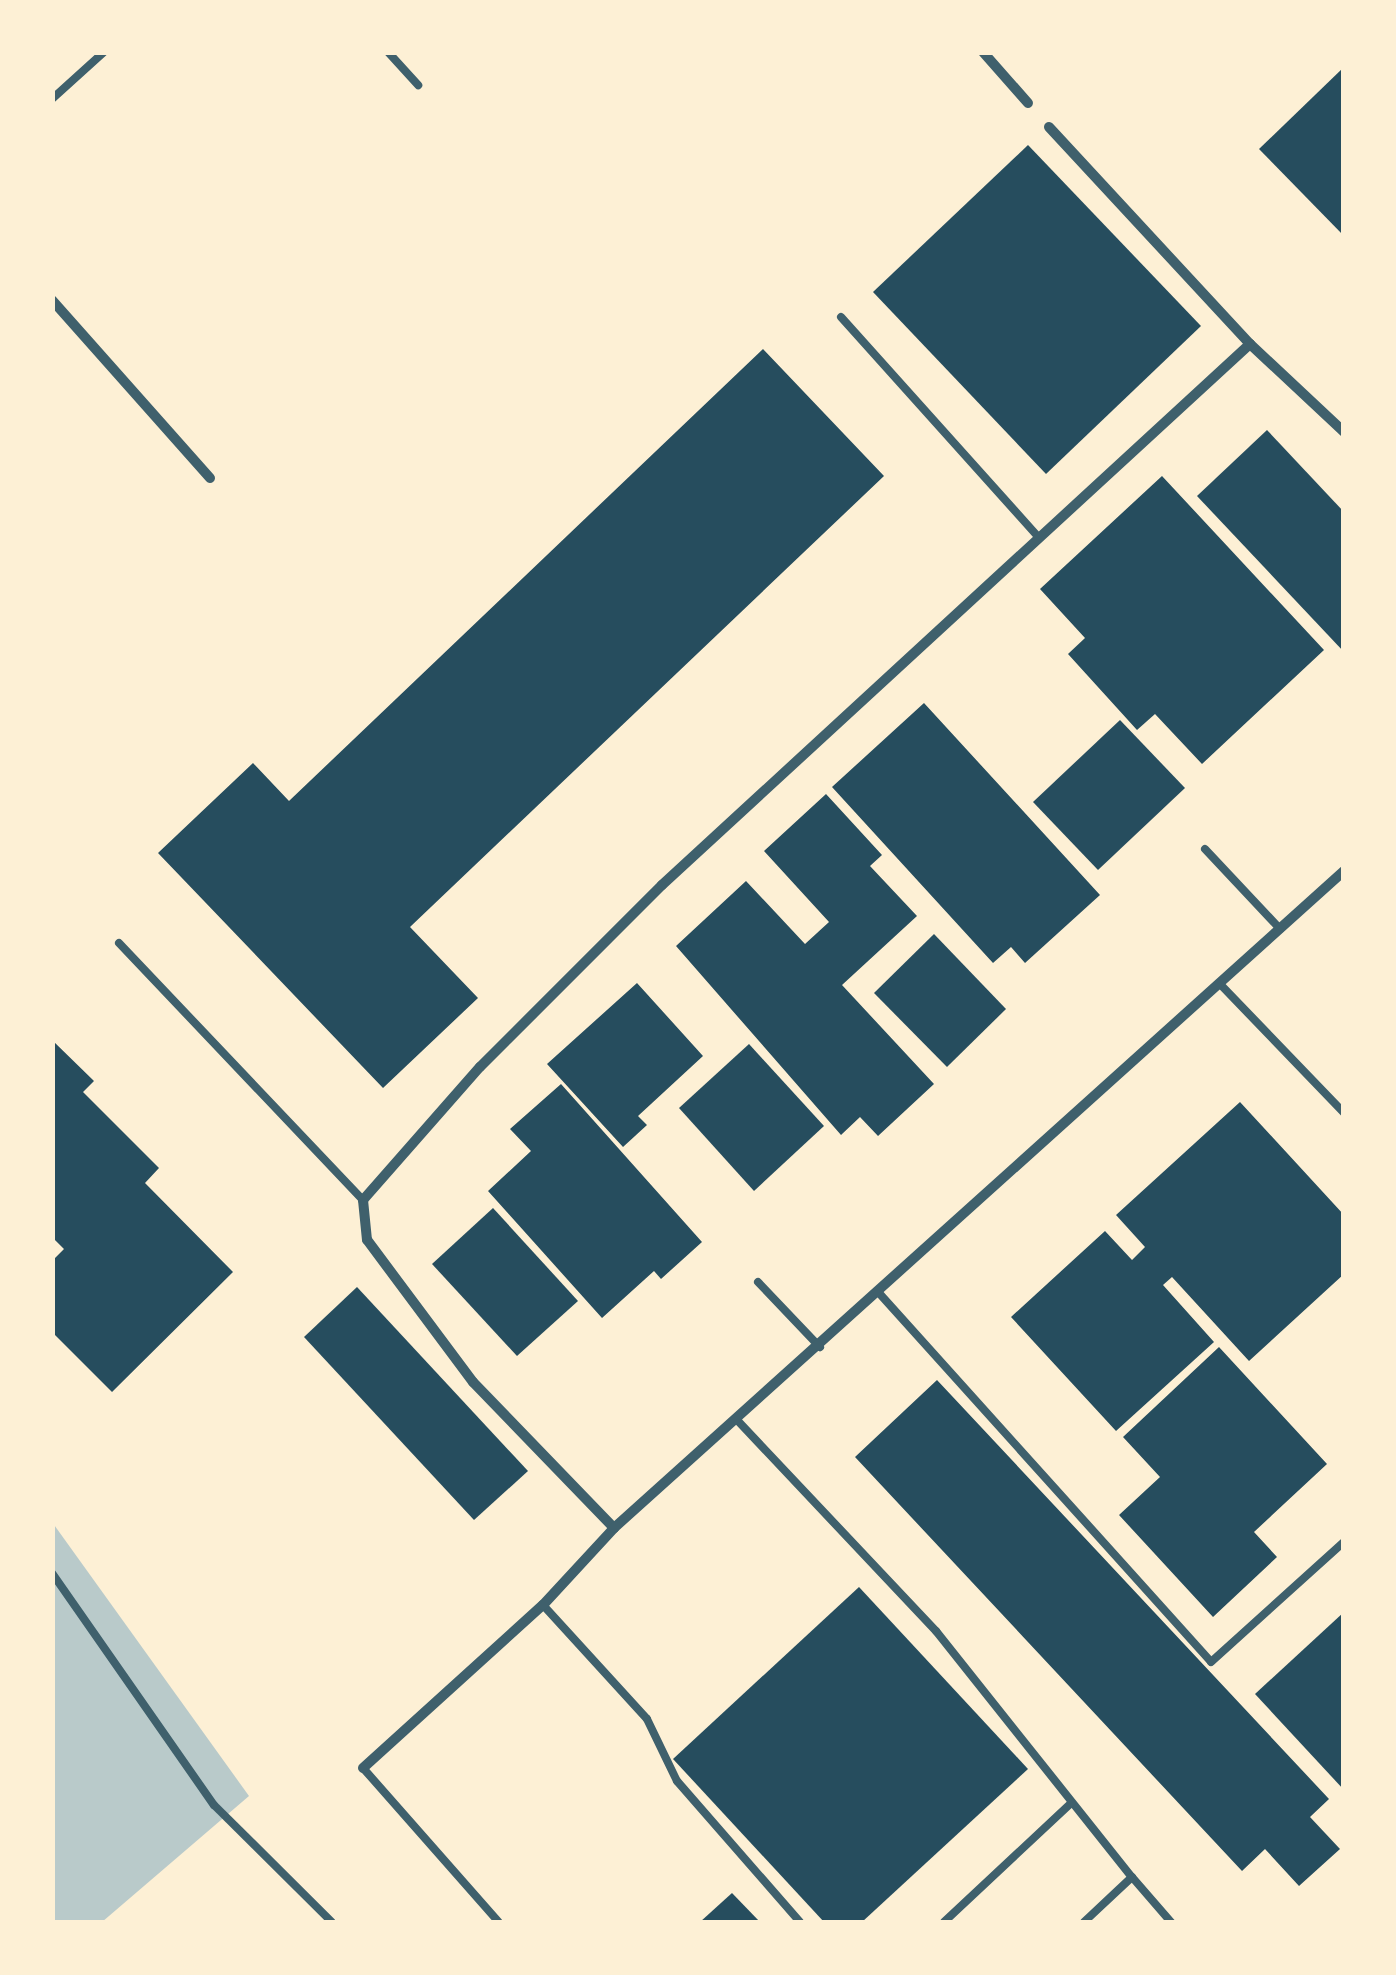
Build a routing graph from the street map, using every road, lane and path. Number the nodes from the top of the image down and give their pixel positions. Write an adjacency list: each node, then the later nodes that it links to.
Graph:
1 (104, 52): 5 (lane)
2 (388, 52): 4 (lane)
3 (982, 52): 6 (street)
4 (418, 84)
5 (52, 100)
6 (1028, 103)
7 (1049, 126): 10 (street)
8 (52, 300): 12 (street)
9 (841, 317): 13 (lane)
10 (1250, 344): 11 (street); 13 (street)
11 (1344, 432)
12 (210, 478)
13 (1039, 538): 20 (street)
14 (1205, 849): 16 (lane)
15 (1344, 871): 16 (street)
16 (1280, 929): 18 (street)
17 (119, 943): 20 (lane)
18 (1220, 984): 19 (lane); 22 (street)
19 (1344, 1113)
20 (363, 1200): 25 (street)
21 (758, 1282): 23 (lane)
22 (878, 1294): 23 (street); 26 (lane)
23 (820, 1347): 24 (street)
24 (738, 1421): 25 (street); 30 (lane)
25 (614, 1528): 28 (street)
26 (1344, 1542)
27 (52, 1573): 32 (lane)
28 (542, 1605): 29 (street); 34 (lane)
29 (363, 1768): 33 (lane)
30 (1071, 1802): 31 (lane); 35 (lane)
31 (1132, 1876): 36 (lane); 37 (lane)
32 (332, 1922)
33 (499, 1922)
34 (800, 1922)
35 (944, 1922)
36 (1084, 1922)
37 (1170, 1922)

